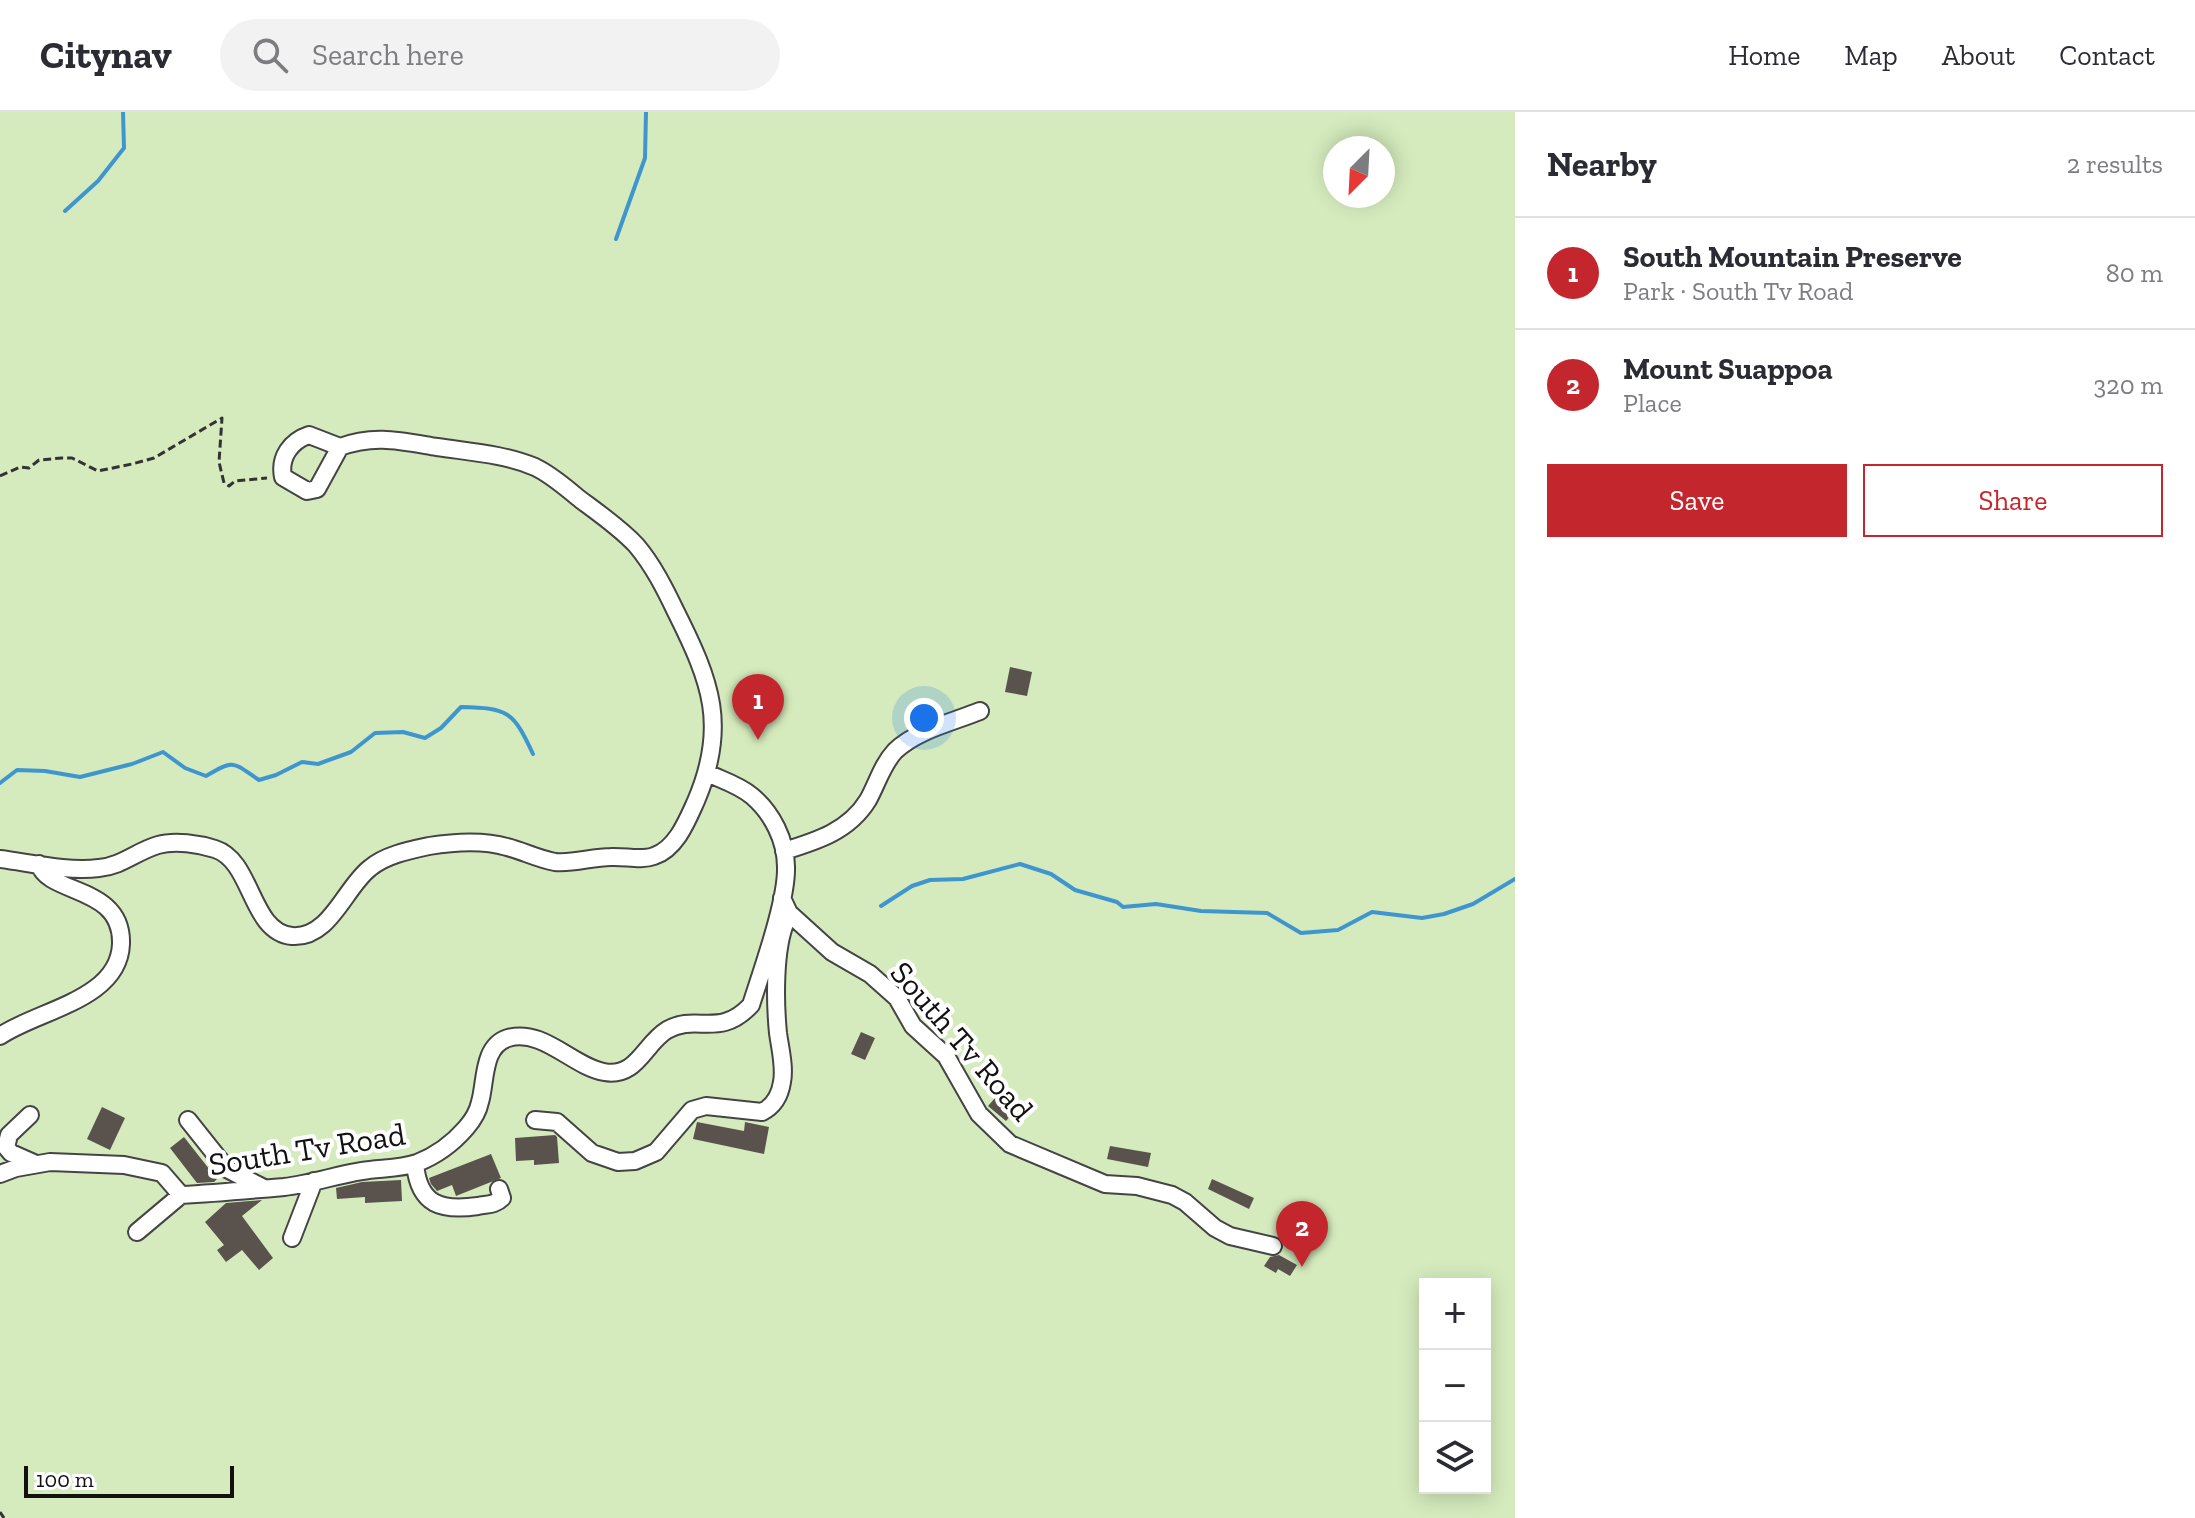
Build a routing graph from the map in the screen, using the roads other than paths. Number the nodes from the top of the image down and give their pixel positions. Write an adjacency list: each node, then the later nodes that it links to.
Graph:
1 (340, 447): 1 (street); 3 (street)
2 (980, 711): 4 (street)
3 (707, 773): 4 (street); 6 (street)
4 (784, 851): 7 (street)
5 (0, 859): 6 (street)
6 (39, 864): 9 (street)
7 (782, 898): 8 (street, South Tv Road); 14 (street, South Tv Road)
8 (789, 913): 12 (street); 22 (street, South Tv Road)
9 (0, 1036)
10 (30, 1115): 13 (street)
11 (188, 1120): 17 (street)
12 (535, 1120)
13 (36, 1164): 15 (street, South Tv Road); 19 (street, South Tv Road)
14 (415, 1164): 16 (street, South Tv Road); 18 (street)
15 (0, 1174)
16 (314, 1181): 17 (street, South Tv Road); 21 (street)
17 (262, 1187): 19 (street, South Tv Road)
18 (499, 1189)
19 (181, 1195): 20 (street)
20 (137, 1232)
21 (292, 1238)
22 (1273, 1246)

